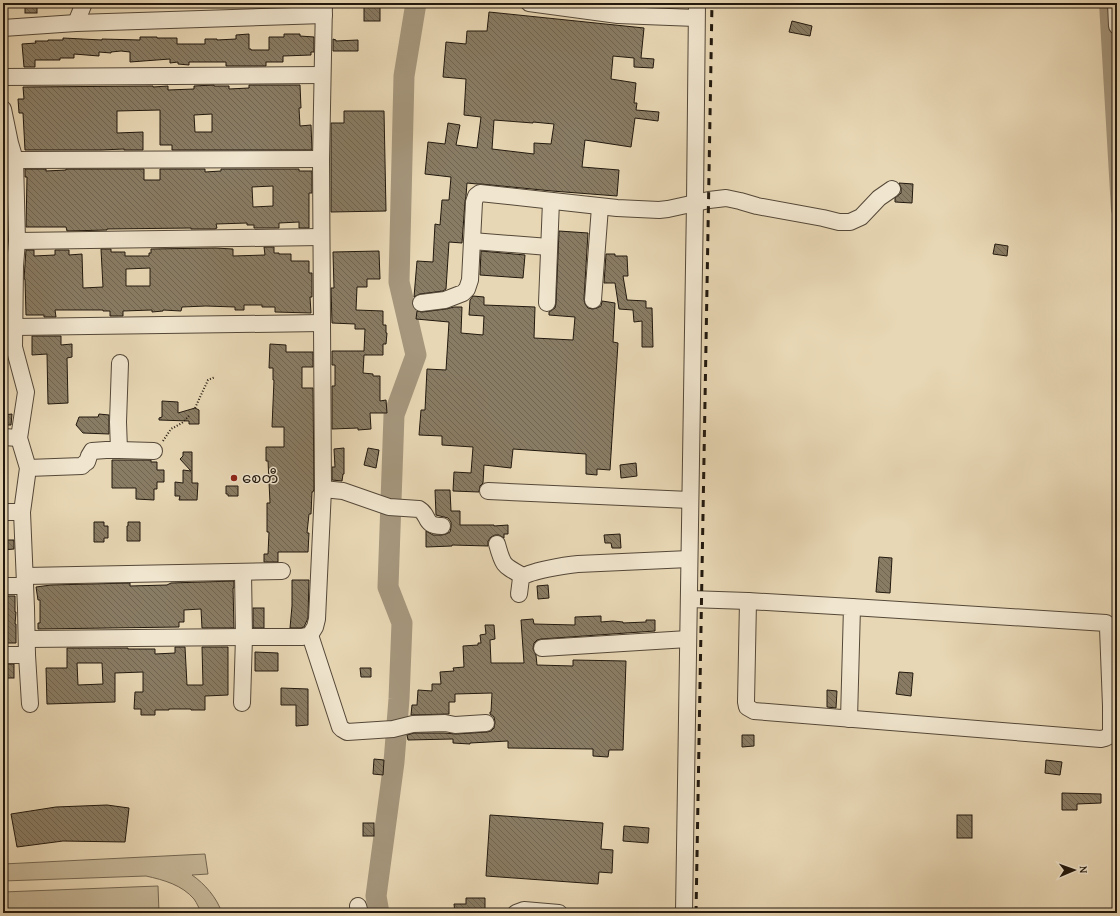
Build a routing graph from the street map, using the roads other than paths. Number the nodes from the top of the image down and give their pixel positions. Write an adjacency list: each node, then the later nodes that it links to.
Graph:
1 (84, 3): 6 (street)
2 (529, 3): 5 (street)
3 (1116, 3): 7 (street)
4 (324, 9): 6 (street); 9 (street)
5 (697, 11): 16 (street)
6 (76, 22): 8 (street)
7 (1117, 26)
8 (3, 28)
9 (322, 75): 10 (street); 12 (street)
10 (3, 77)
11 (3, 108): 13 (street)
12 (321, 158): 13 (street); 18 (street)
13 (15, 160): 19 (street)
14 (892, 189): 16 (street)
15 (551, 201): 17 (street); 20 (street); 21 (street)
16 (695, 202): 17 (street); 37 (street)
17 (600, 206): 23 (street)
18 (321, 237): 19 (street); 26 (street)
19 (17, 241): 22 (street)
20 (472, 241): 21 (street); 24 (street)
21 (549, 248): 25 (street)
22 (9, 266): 27 (street)
23 (593, 300)
24 (421, 303)
25 (546, 303)
26 (322, 323): 27 (street); 35 (street)
27 (15, 327): 28 (street)
28 (9, 347): 31 (street)
29 (120, 363): 32 (street)
30 (3, 437): 31 (street)
31 (19, 438): 34 (street)
32 (118, 450): 33 (street); 34 (street)
33 (154, 451)
34 (28, 468): 39 (street)
35 (323, 489): 40 (street); 52 (street)
36 (488, 491): 37 (street)
37 (690, 500): 42 (street)
38 (3, 512): 39 (street)
39 (22, 512): 46 (street)
40 (442, 526)
41 (497, 544): 45 (street)
42 (689, 559): 45 (street); 49 (street)
43 (282, 571): 44 (street)
44 (243, 572): 46 (street); 53 (street)
45 (523, 576): 48 (street)
46 (25, 581): 47 (street); 54 (street)
47 (3, 586)
48 (520, 594)
49 (689, 599): 50 (street); 55 (street)
50 (748, 601): 51 (street); 61 (street)
51 (852, 607): 61 (street); 61 (street)
52 (310, 635): 53 (street); 62 (street)
53 (244, 636): 54 (street); 59 (street)
54 (27, 639): 58 (street)
55 (688, 639): 56 (street); 65 (street)
56 (542, 648)
57 (3, 655): 58 (street)
58 (27, 655): 60 (street)
59 (242, 703)
60 (30, 704)
61 (849, 719)
62 (486, 723)
63 (516, 913): 64 (street)
64 (559, 913)
65 (684, 913)

